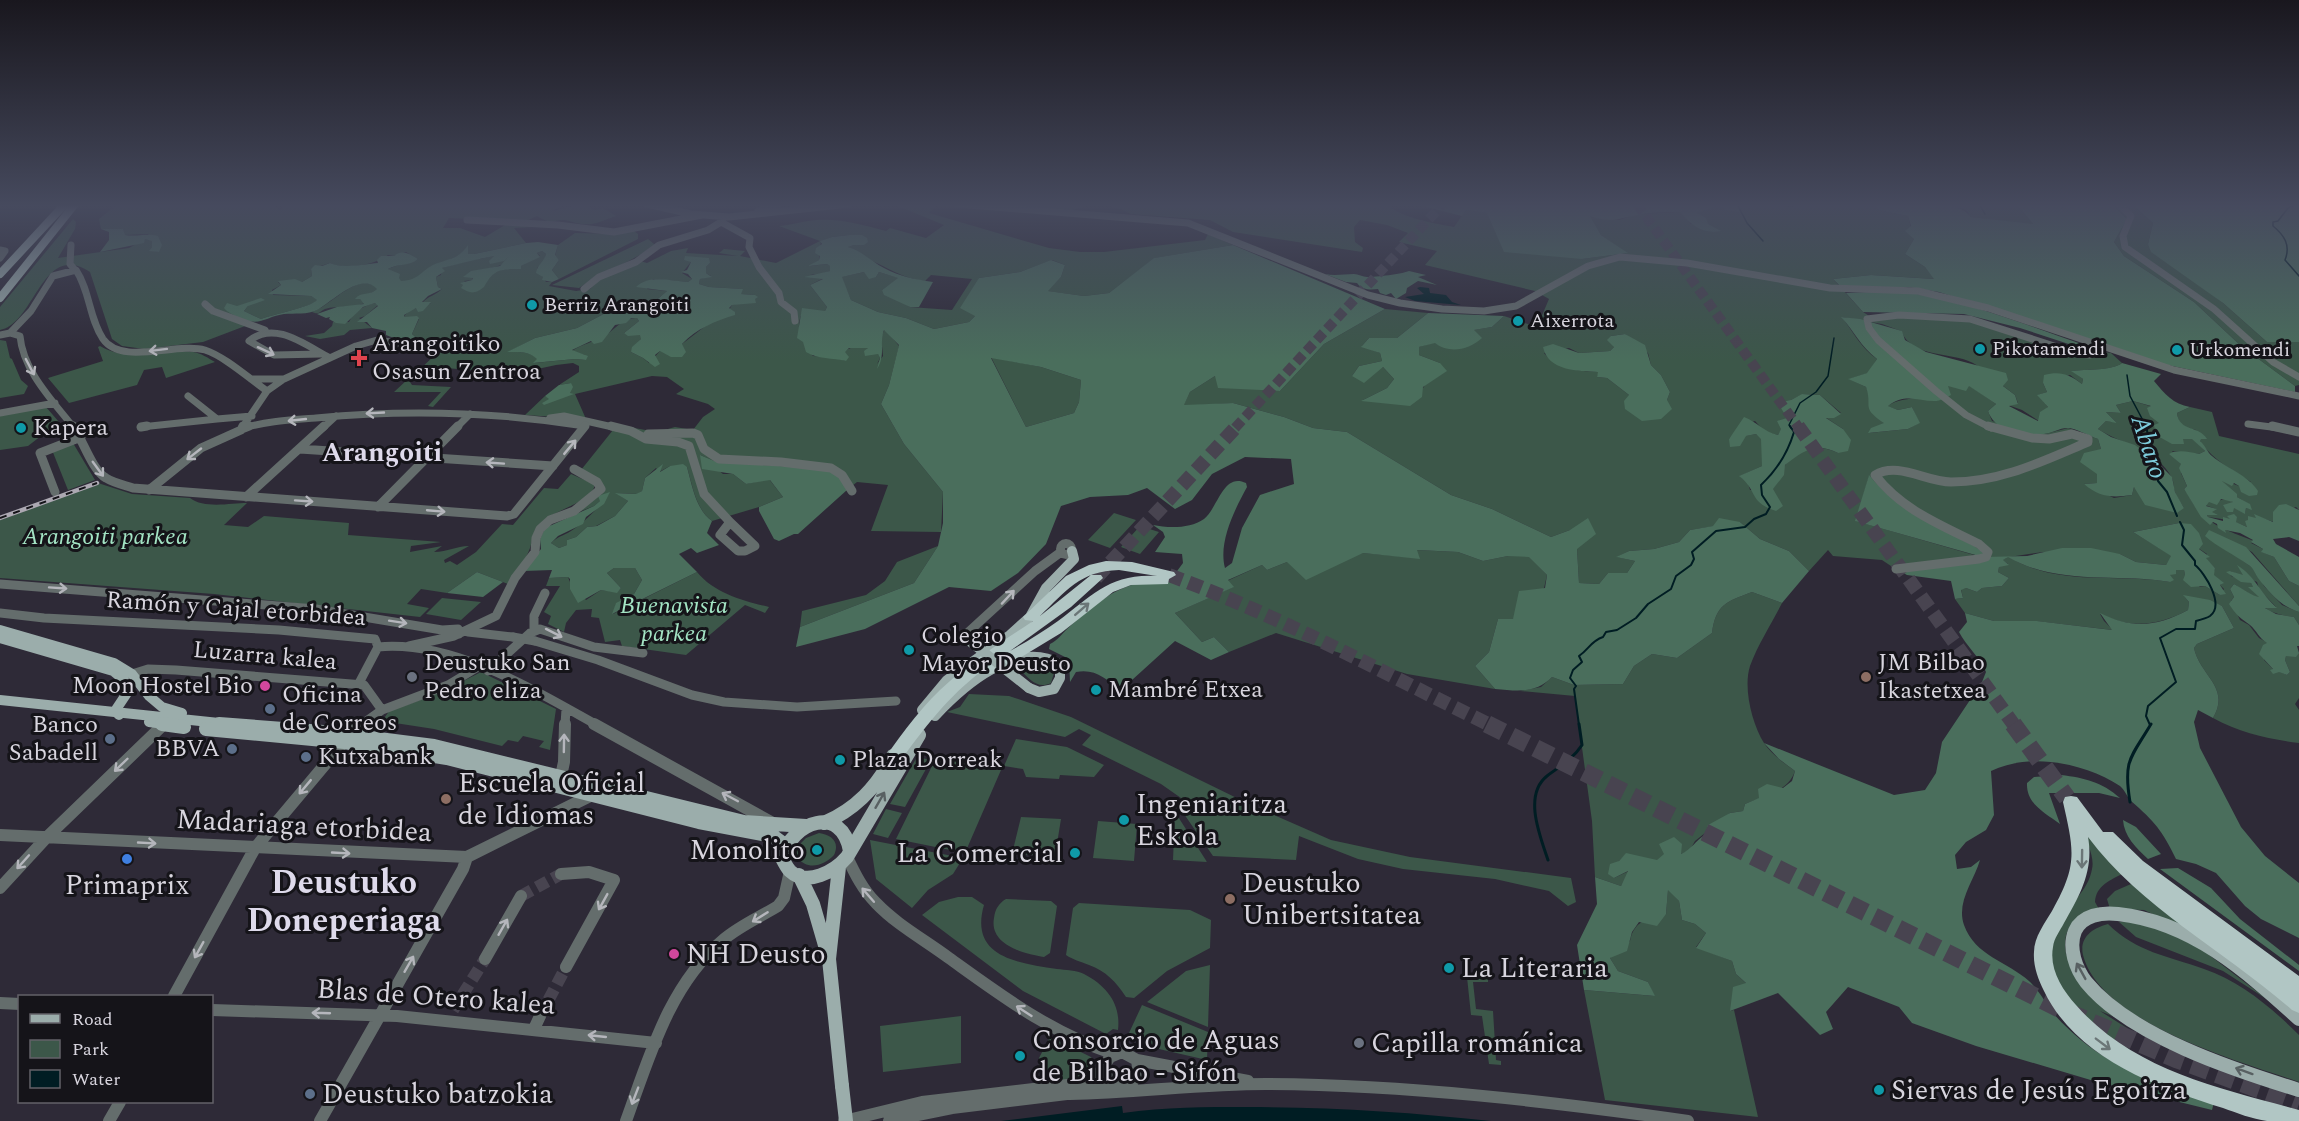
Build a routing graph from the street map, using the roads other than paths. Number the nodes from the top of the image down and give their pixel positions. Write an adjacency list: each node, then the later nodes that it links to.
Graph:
1 (14, 256): 14 (main road)
2 (17, 256): 15 (main road)
3 (22, 256): 16 (main road)
4 (28, 256): 17 (main road)
5 (33, 256): 19 (main road)
6 (72, 256): 13 (street)
7 (644, 256): 18 (street)
8 (754, 256): 21 (street)
9 (1272, 256): 10 (street)
10 (1617, 256)
11 (1622, 256): 34 (street)
12 (2139, 256): 29 (street)
13 (73, 267): 23 (street); 30 (street, one-way to 13)
14 (0, 269)
15 (0, 274)
16 (0, 283)
17 (0, 288)
18 (584, 289)
19 (0, 298)
20 (205, 304): 22 (street)
21 (795, 321)
22 (265, 330): 27 (street); 27 (street, one-way to 27)
23 (10, 333): 24 (street); 35 (street, one-way to 35)
24 (0, 334)
25 (2097, 348): 58 (street)
26 (468, 349): 28 (street)
27 (321, 354): 28 (street)
28 (330, 358): 31 (street)
29 (2299, 377)
30 (251, 379): 31 (street); 32 (street)
31 (285, 379): 32 (street)
32 (267, 391): 40 (street)
33 (188, 396): 39 (street)
34 (2299, 396)
35 (55, 403): 36 (street); 46 (street)
36 (0, 413)
37 (470, 414): 38 (street, one-way to 38); 41 (street); 48 (street)
38 (336, 416): 40 (street, one-way to 40); 47 (street)
39 (217, 419): 40 (street); 43 (street)
40 (253, 420): 51 (street, one-way to 51)
41 (544, 420): 45 (street); 49 (street, one-way to 41)
42 (2247, 424): 44 (street)
43 (141, 427)
44 (2299, 432)
45 (637, 433): 52 (street); 56 (street)
46 (81, 437): 51 (street, one-way to 51); 53 (street)
47 (300, 449): 48 (street); 54 (street)
48 (425, 458): 49 (street, one-way to 48); 55 (street)
49 (553, 466): 55 (street, one-way to 49)
50 (574, 468): 65 (street)
51 (149, 490): 54 (street)
52 (852, 491)
53 (55, 492)
54 (246, 497): 55 (street, one-way to 55)
55 (378, 507)
56 (730, 522)
57 (1066, 551): 63 (main road); 68 (street, one-way to 57)
58 (1896, 569)
59 (1096, 578): 84 (highway)
60 (0, 584): 65 (street, one-way to 65)
61 (545, 593): 66 (street)
62 (0, 612): 70 (street, Ramón y Cajal etorbidea)
63 (1030, 617): 75 (highway, one-way to 63); 86 (main road)
64 (0, 630): 74 (main road)
65 (462, 633): 66 (street, bridge); 71 (street)
66 (535, 635): 69 (street); 73 (street)
67 (0, 638): 81 (main road)
68 (968, 639): 75 (main road, bridge)
69 (572, 646): 72 (street); 77 (street)
70 (378, 647): 71 (street, Ramón y Cajal etorbidea); 76 (street)
71 (407, 647): 73 (street, Ramón y Cajal etorbidea)
72 (643, 653)
73 (483, 669): 79 (street, Ramón y Cajal etorbidea); 80 (street)
74 (132, 674): 76 (street, Luzarra kalea); 82 (main road)
75 (980, 675): 84 (main road)
76 (358, 685): 80 (street, Luzarra kalea)
77 (896, 701)
78 (0, 702): 81 (main road)
79 (566, 709): 87 (street, one-way to 79); 91 (street, Ramón y Cajal etorbidea, one-way to 79)
80 (382, 710): 85 (street)
81 (119, 715): 82 (main road); 83 (main road)
82 (232, 723): 85 (main road)
83 (163, 725): 85 (main road); 94 (street, one-way to 94)
84 (923, 725): 86 (highway); 98 (main road, one-way to 84)
85 (346, 739): 87 (main road); 88 (main road); 96 (street, one-way to 96)
86 (890, 763): 90 (main road)
87 (561, 776): 91 (main road)
88 (592, 795): 95 (main road); 97 (street, Madariaga etorbidea)
89 (2070, 799): 106 (highway); 110 (highway); 125 (highway, one-way to 125)
90 (824, 823): 92 (main road); 98 (main road)
91 (781, 826): 92 (main road)
92 (806, 826): 95 (main road)
93 (0, 835): 94 (street, Madariaga etorbidea)
94 (47, 837): 96 (street, Madariaga etorbidea, one-way to 96); 101 (street, one-way to 101)
95 (785, 844): 99 (main road)
96 (255, 848): 97 (street, Madariaga etorbidea, one-way to 97); 107 (street, one-way to 107)
97 (467, 857): 112 (street, one-way to 97)
98 (845, 858): 99 (main road); 104 (main road); 117 (street, one-way to 98)
99 (794, 873): 104 (main road); 116 (street, one-way to 116)
100 (561, 874): 105 (street, one-way to 105)
101 (2, 883)
102 (522, 896): 103 (street, one-way to 102)
103 (484, 959)
104 (829, 959): 129 (main road, bridge)
105 (566, 967)
106 (2299, 987)
107 (175, 995)
108 (0, 1004): 109 (street)
109 (18, 1004)
110 (2299, 1004)
111 (213, 1010): 112 (street, Blas de Otero kalea, one-way to 111)
112 (380, 1015): 115 (street, Blas de Otero kalea); 127 (street)
113 (540, 1016): 115 (street)
114 (2299, 1019): 122 (main road, one-way to 114)
115 (534, 1029): 116 (street, Blas de Otero kalea, one-way to 115)
116 (656, 1042): 128 (street, one-way to 128)
117 (1115, 1054): 118 (street); 119 (street)
118 (1137, 1060): 120 (street); 121 (street)
119 (1103, 1068): 121 (street); 129 (street)
120 (1264, 1084): 123 (street); 131 (street)
121 (1116, 1086): 123 (street)
122 (2299, 1090)
123 (1070, 1094): 130 (street)
124 (119, 1103): 126 (street)
125 (2299, 1120)
126 (109, 1121)
127 (320, 1121)
128 (626, 1121)
129 (845, 1121)
130 (889, 1121)
131 (1688, 1121)

